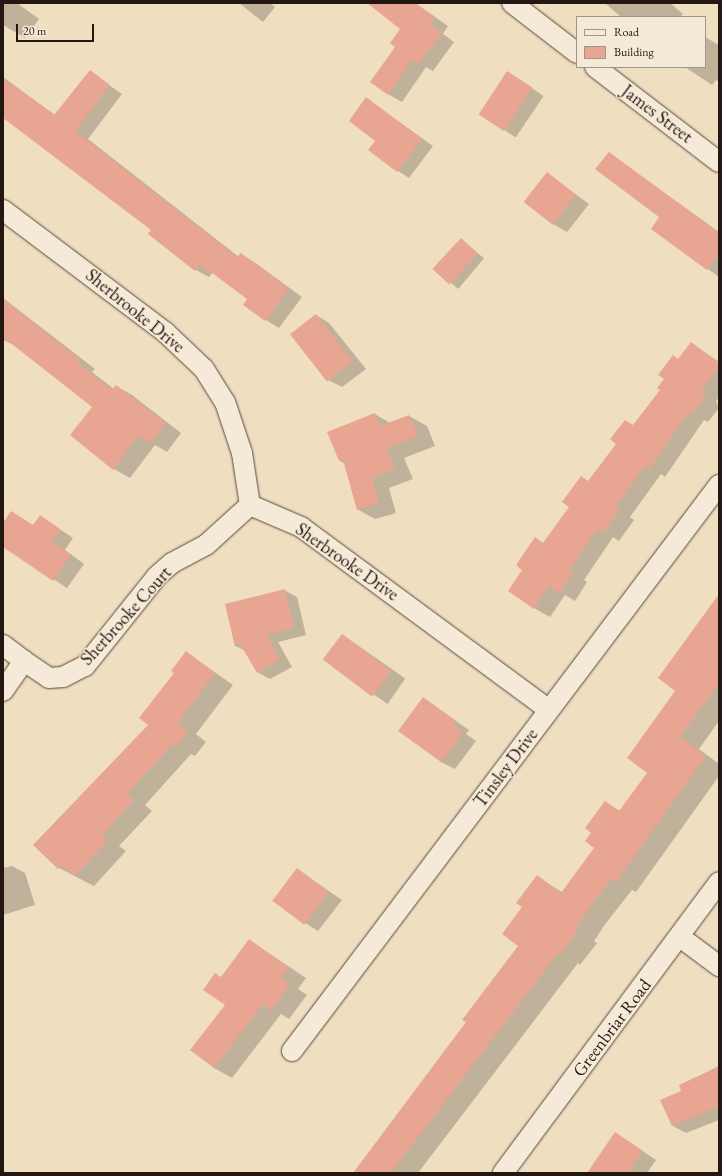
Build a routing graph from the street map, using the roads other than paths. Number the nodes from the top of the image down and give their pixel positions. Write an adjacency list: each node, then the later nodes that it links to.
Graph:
1 (512, 3): 2 (street)
2 (576, 52)
3 (596, 68): 4 (street, James Street)
4 (719, 162)
5 (3, 210): 7 (street, Sherbrooke Drive)
6 (719, 485): 11 (street, Tinsley Drive)
7 (250, 505): 9 (street, Sherbrooke Court); 11 (street, Sherbrooke Drive)
8 (3, 645): 9 (street, Sherbrooke Court)
9 (24, 661): 10 (street)
10 (3, 691)
11 (549, 710): 15 (street, Tinsley Drive)
12 (719, 882): 13 (street, Greenbriar Road)
13 (680, 937): 14 (street); 16 (street, Greenbriar Road)
14 (719, 966)
15 (292, 1051)
16 (503, 1173)

